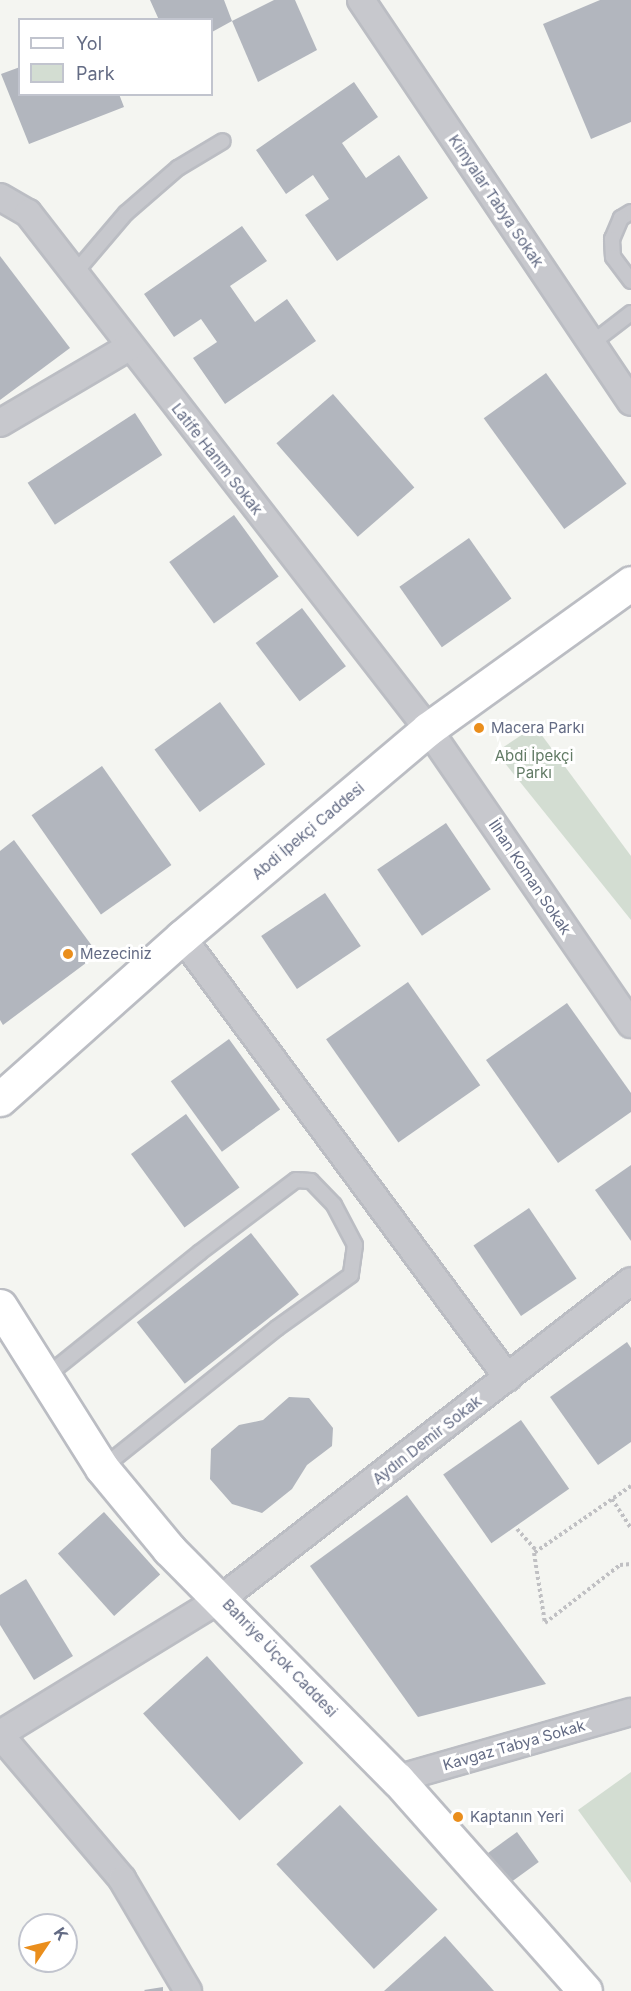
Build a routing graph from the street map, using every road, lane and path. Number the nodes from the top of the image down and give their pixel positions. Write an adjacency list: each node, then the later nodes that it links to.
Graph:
1 (361, 0): 8 (street, Kimyalar Tabya Sokak)
2 (223, 141): 5 (lane)
3 (0, 197): 5 (street, Latife Hanım Sokak)
4 (631, 212): 6 (lane)
5 (74, 274): 9 (street, Latife Hanım Sokak)
6 (631, 282)
7 (631, 314): 8 (lane)
8 (592, 343): 10 (street, Kimyalar Tabya Sokak)
9 (129, 347): 11 (street); 13 (street, Latife Hanım Sokak)
10 (631, 402)
11 (0, 423)
12 (631, 583): 13 (main road, Abdi İpekçi Caddesi)
13 (428, 729): 14 (main road, Abdi İpekçi Caddesi); 15 (street, İlhan Koman Sokak)
14 (182, 937): 16 (main road, Abdi İpekçi Caddesi); 19 (street)
15 (631, 1024)
16 (0, 1099)
17 (631, 1281): 19 (street, Aydın Demir Sokak)
18 (0, 1306): 20 (main road, Bahriye Üçok Caddesi)
19 (508, 1378): 28 (street, Aydın Demir Sokak)
20 (43, 1379): 21 (main road, Bahriye Üçok Caddesi); 21 (lane)
21 (102, 1468): 28 (main road, Bahriye Üçok Caddesi)
22 (631, 1486): 23 (path)
23 (612, 1499): 24 (path); 26 (path)
24 (631, 1528)
25 (517, 1529): 26 (path)
26 (537, 1551): 27 (path)
27 (631, 1564)
28 (222, 1598): 30 (street, Aydın Demir Sokak); 31 (main road, Bahriye Üçok Caddesi)
29 (631, 1712): 31 (street, Kavgaz Tabya Sokak)
30 (0, 1734): 32 (street)
31 (397, 1779): 33 (main road, Bahriye Üçok Caddesi)
32 (188, 1991)
33 (585, 1991)

